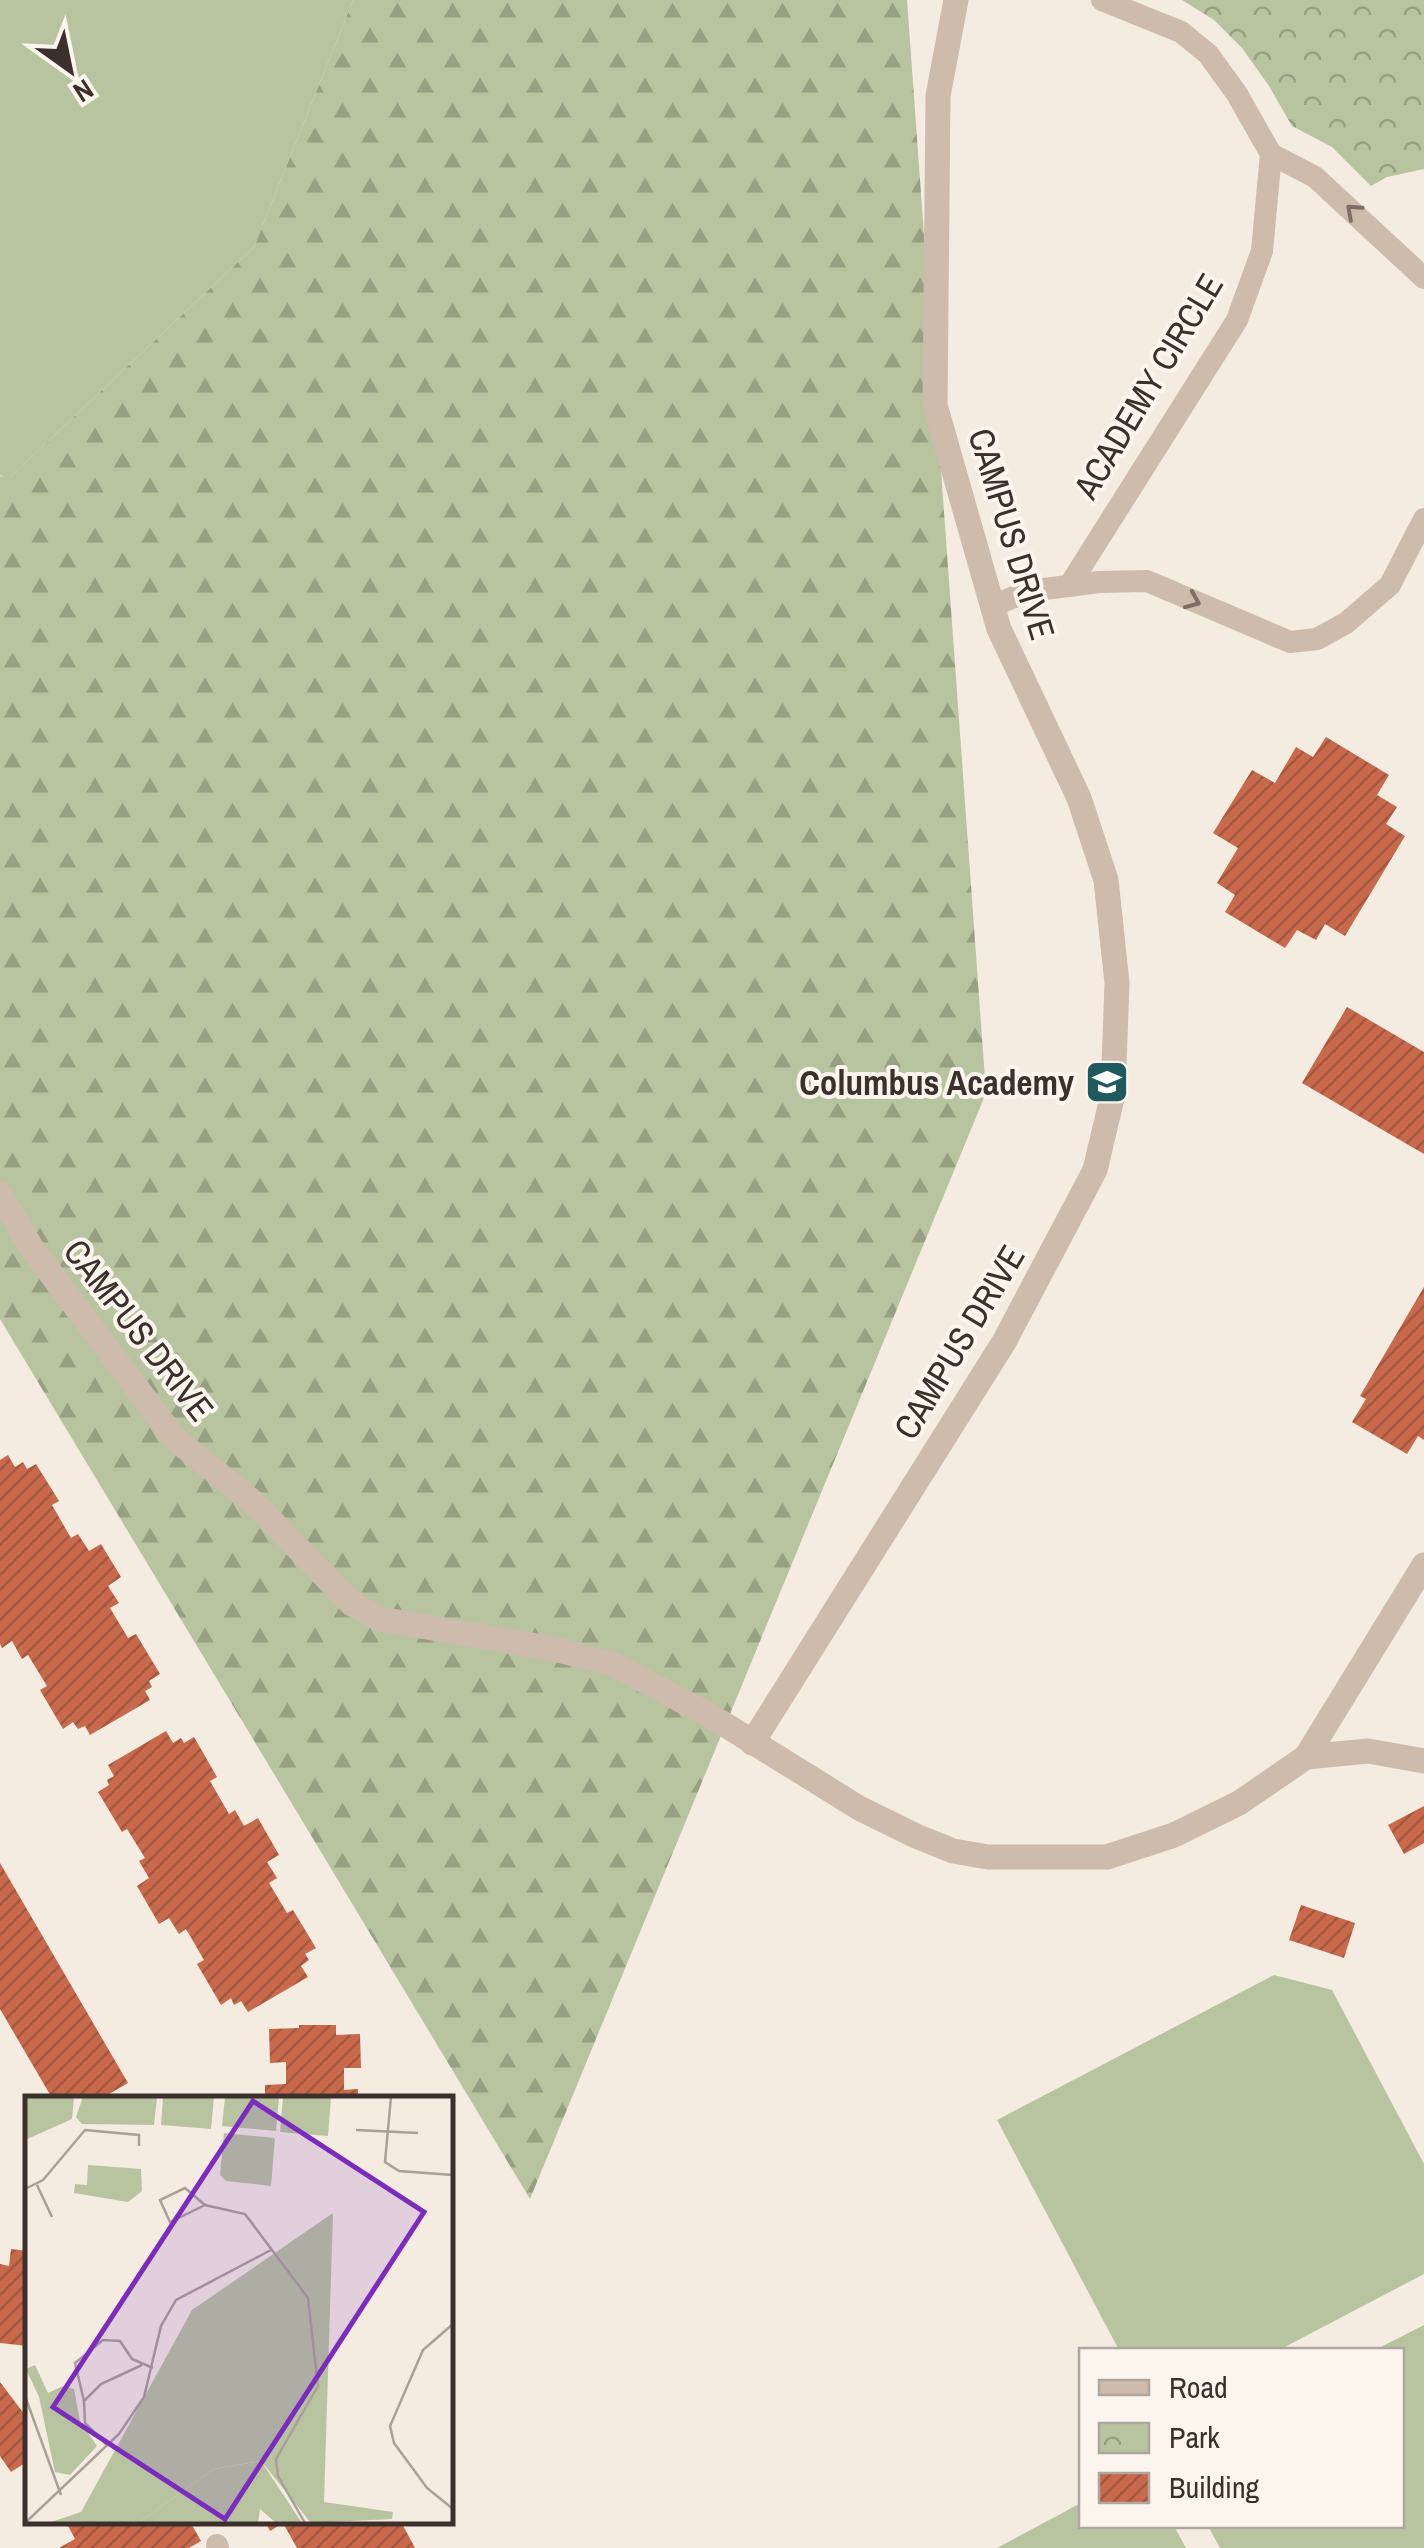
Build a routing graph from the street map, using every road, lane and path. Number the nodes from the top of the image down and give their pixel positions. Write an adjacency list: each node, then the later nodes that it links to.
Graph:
1 (956, 0): 7 (street, CAMPUS DRIVE)
2 (1102, 0): 3 (lane)
3 (1271, 154): 4 (lane, one-way to 3); 6 (lane, ACADEMY CIRCLE)
4 (1424, 278)
5 (1424, 520): 6 (lane, one-way to 5)
6 (1069, 586): 7 (lane)
7 (992, 606): 10 (street, CAMPUS DRIVE)
8 (0, 1194): 10 (street, CAMPUS DRIVE)
9 (1424, 1565): 11 (street)
10 (752, 1742): 11 (street)
11 (1306, 1757): 12 (street)
12 (1424, 1762)

